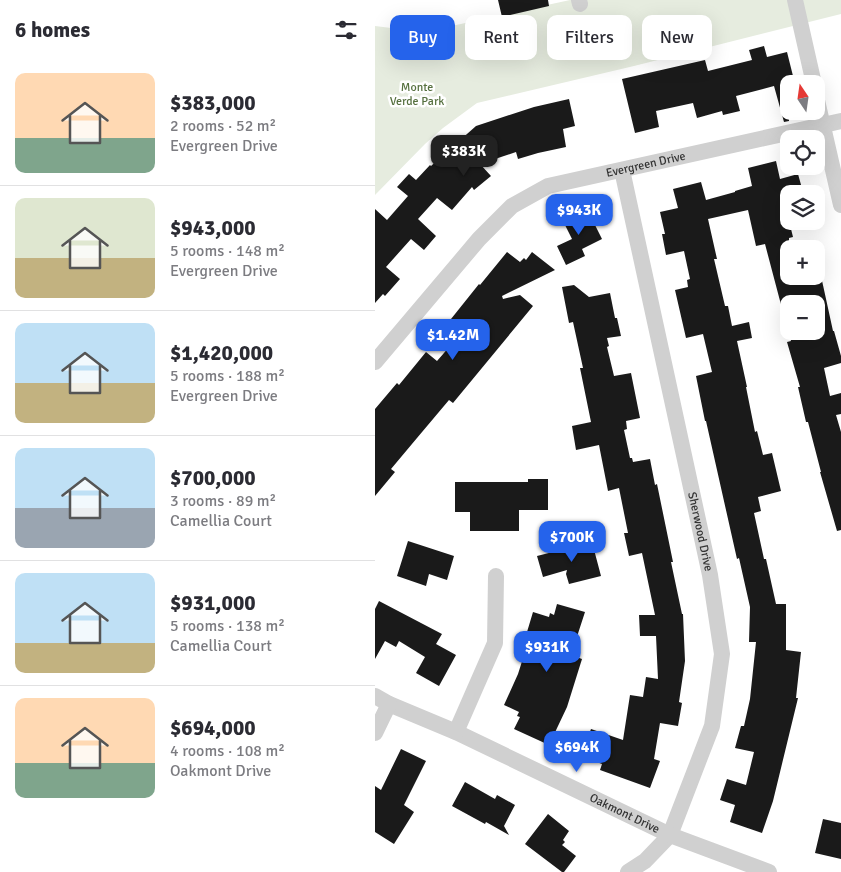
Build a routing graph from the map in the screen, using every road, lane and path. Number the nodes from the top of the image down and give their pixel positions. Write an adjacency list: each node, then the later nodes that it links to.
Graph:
1 (795, 0): 2 (street)
2 (811, 75)
3 (822, 120): 5 (street)
4 (841, 121): 5 (street, Evergreen Drive)
5 (823, 126): 6 (street, Evergreen Drive); 7 (street)
6 (622, 170): 8 (street, Evergreen Drive); 13 (street, Sherwood Drive)
7 (841, 205)
8 (375, 362)
9 (496, 576): 11 (street)
10 (382, 700): 11 (street, Oakmont Drive); 12 (street)
11 (455, 732): 13 (street, Oakmont Drive)
12 (375, 733)
13 (670, 835): 14 (street, Sherwood Drive); 15 (street, Oakmont Drive)
14 (628, 872)
15 (769, 872)

